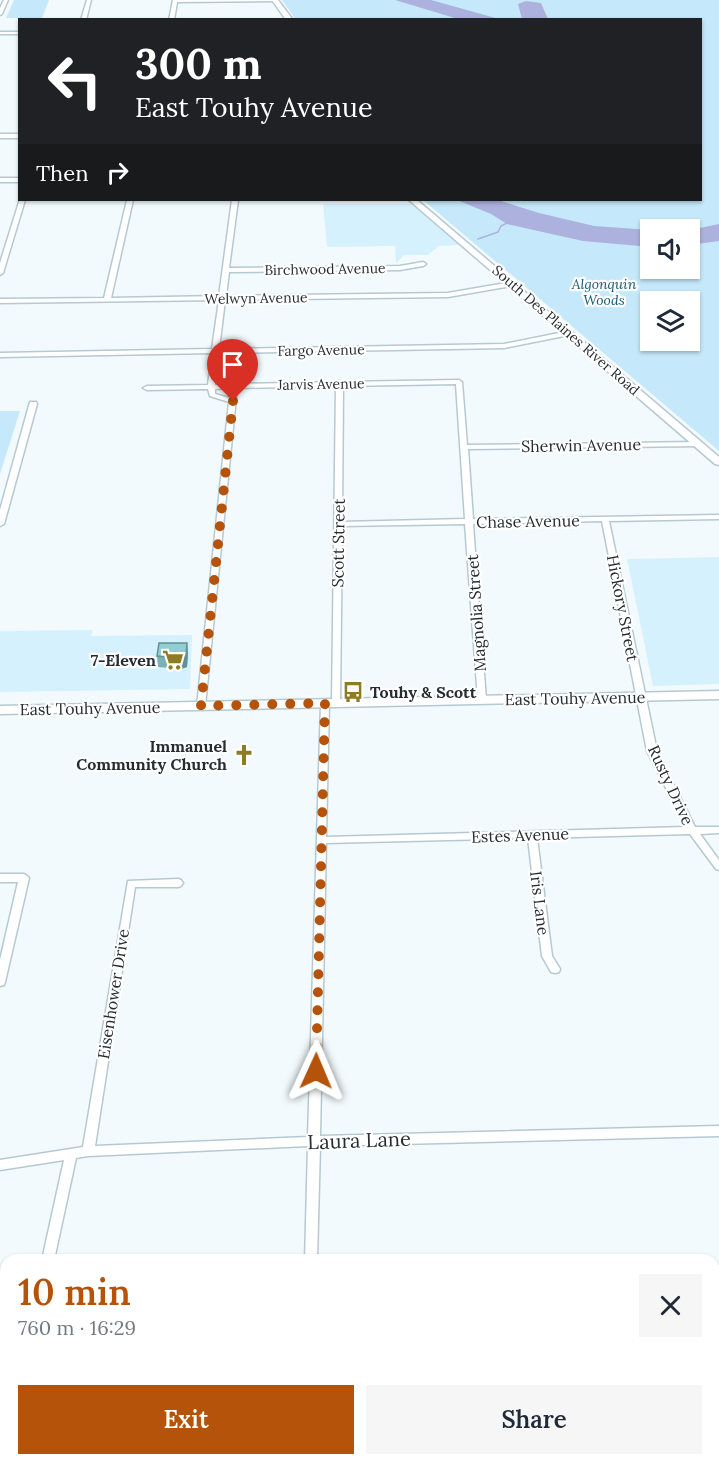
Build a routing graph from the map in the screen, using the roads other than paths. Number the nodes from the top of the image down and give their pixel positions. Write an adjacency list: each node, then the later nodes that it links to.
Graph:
1 (6, 0): 5 (street)
2 (89, 0): 6 (street)
3 (175, 0): 4 (street); 7 (street)
4 (275, 0): 8 (main road)
5 (0, 14)
6 (84, 18)
7 (171, 18)
8 (288, 18)
9 (0, 33): 10 (street)
10 (18, 33)
11 (0, 136): 12 (street)
12 (18, 136)
13 (0, 180): 14 (street)
14 (18, 180)
15 (22, 201): 21 (street)
16 (130, 201): 24 (street)
17 (235, 201): 20 (street)
18 (414, 201): 22 (main road, South Des Plaines River Road)
19 (423, 264): 20 (street, Birchwood Avenue)
20 (226, 270): 23 (street)
21 (0, 273)
22 (512, 284): 23 (street, Welwyn Avenue); 26 (main road, South Des Plaines River Road)
23 (223, 298): 24 (street, Welwyn Avenue); 27 (street)
24 (107, 299): 25 (street, Welwyn Avenue)
25 (0, 301)
26 (569, 333): 27 (street, Fargo Avenue); 36 (main road, South Des Plaines River Road)
27 (215, 352): 28 (street, Fargo Avenue); 32 (street)
28 (0, 355)
29 (459, 382): 30 (street, Jarvis Avenue); 37 (street, Magnolia Street)
30 (340, 383): 31 (street, Jarvis Avenue); 43 (street, Scott Street)
31 (234, 385): 32 (street, Jarvis Avenue); 34 (street)
32 (211, 387): 33 (street, Jarvis Avenue); 34 (street)
33 (147, 388)
34 (233, 401): 48 (street)
35 (33, 404): 42 (street)
36 (698, 444): 37 (street, Sherwin Avenue); 38 (main road, South Des Plaines River Road)
37 (465, 447): 41 (street, Magnolia Street)
38 (719, 462)
39 (719, 517): 40 (street, Chase Avenue)
40 (605, 519): 41 (street, Chase Avenue); 45 (street, Hickory Street)
41 (469, 522): 43 (street, Chase Avenue); 46 (street, Magnolia Street)
42 (0, 524)
43 (338, 524): 47 (street, Scott Street)
44 (719, 695): 45 (main road, East Touhy Avenue)
45 (640, 696): 46 (main road, East Touhy Avenue); 50 (street, Rusty Drive)
46 (482, 700): 47 (main road, East Touhy Avenue)
47 (330, 703): 48 (main road, East Touhy Avenue); 53 (street, Scott Street)
48 (201, 706): 49 (main road, East Touhy Avenue)
49 (0, 710)
50 (692, 830): 51 (street, Estes Avenue); 52 (street, Estes Avenue); 54 (street, Rusty Drive)
51 (719, 830)
52 (532, 835): 53 (street, Estes Avenue); 57 (street, Iris Lane)
53 (322, 840): 60 (street, Scott Street)
54 (719, 867)
55 (0, 878): 58 (street)
56 (178, 883): 61 (street, Eisenhower Drive)
57 (555, 969)
58 (0, 982)
59 (719, 1131): 60 (street, Laura Lane)
60 (314, 1141): 61 (street, Laura Lane); 65 (street, Scott Street)
61 (88, 1151): 62 (street, Laura Lane)
62 (71, 1154): 63 (street, Laura Lane); 64 (street)
63 (0, 1165)
64 (49, 1254)
65 (311, 1254)

